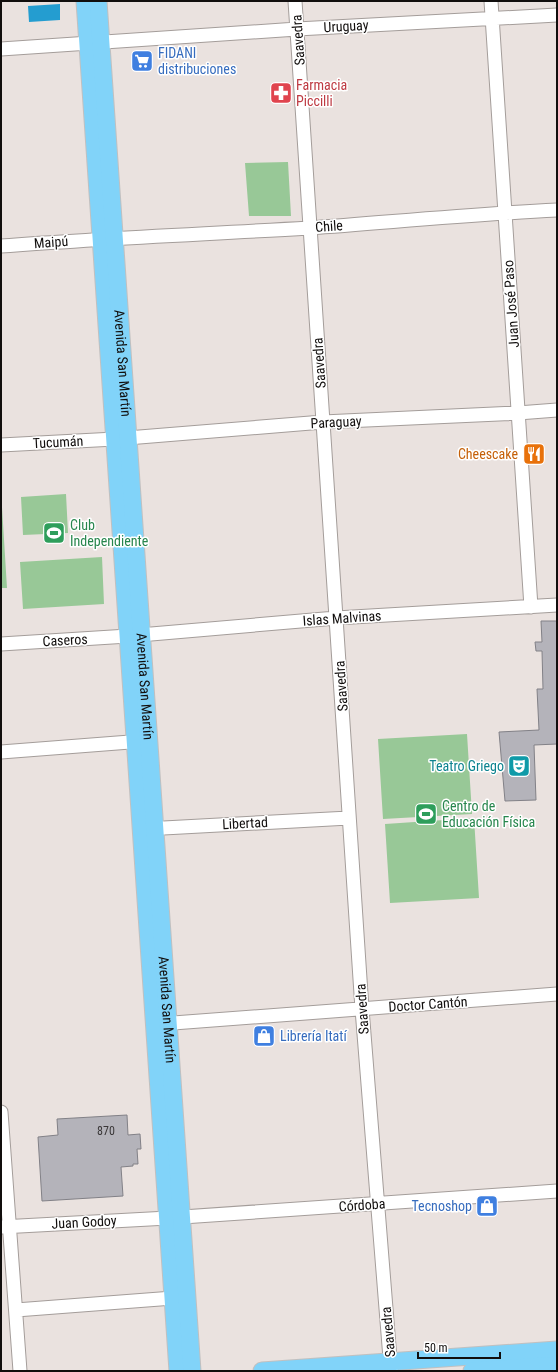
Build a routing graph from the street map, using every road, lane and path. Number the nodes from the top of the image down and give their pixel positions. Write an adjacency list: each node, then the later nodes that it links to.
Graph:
1 (85, 1): 8 (main road, Avenida San Martín)
2 (98, 1): 8 (main road, Avenida San Martín)
3 (295, 1): 7 (street, Saavedra)
4 (491, 1): 6 (street, Juan José Paso)
5 (557, 14): 6 (street, Uruguay)
6 (492, 18): 7 (street, Uruguay); 11 (street, Juan José Paso)
7 (297, 29): 8 (street, Uruguay); 12 (street, Saavedra)
8 (95, 43): 9 (street, Uruguay); 13 (main road, Avenida San Martín)
9 (1, 49)
10 (557, 210): 11 (street, Chile)
11 (505, 212): 12 (street, Chile); 16 (street, Juan José Paso)
12 (310, 228): 13 (street, Chile); 17 (street, Saavedra)
13 (108, 238): 14 (street, Maipú); 18 (main road, Avenida San Martín)
14 (1, 246)
15 (557, 410): 16 (street, Paraguay)
16 (518, 413): 17 (street, Paraguay); 21 (street, Juan José Paso)
17 (323, 422): 18 (street, Paraguay); 22 (street, Saavedra)
18 (122, 439): 19 (street, Tucumán); 23 (main road, Avenida San Martín)
19 (1, 445)
20 (557, 605): 21 (street, Islas Malvinas)
21 (531, 607): 22 (street, Islas Malvinas)
22 (336, 618): 23 (street, Islas Malvinas); 27 (street, Saavedra)
23 (135, 636): 24 (street, Caseros); 25 (main road, Avenida San Martín)
24 (1, 644)
25 (142, 741): 26 (street); 28 (main road, Avenida San Martín)
26 (1, 752)
27 (350, 818): 28 (street, Libertad); 30 (street, Saavedra)
28 (148, 828): 31 (main road, Avenida San Martín)
29 (557, 997): 30 (street, Doctor Cantón)
30 (362, 1009): 31 (street, Doctor Cantón); 35 (street, Saavedra)
31 (161, 1024): 36 (main road, Avenida San Martín)
32 (1, 1112): 33 (street)
33 (2, 1130): 37 (street)
34 (557, 1191): 35 (street, Córdoba)
35 (378, 1204): 36 (street, Córdoba); 42 (street, Saavedra)
36 (175, 1217): 37 (street, Juan Godoy); 38 (main road, Avenida San Martín); 46 (main road, Avenida San Martín)
37 (5, 1227): 39 (street)
38 (173, 1298): 39 (street); 45 (main road, Avenida San Martín)
39 (16, 1310): 44 (street)
40 (557, 1350): 42 (main road)
41 (557, 1365): 43 (main road)
42 (390, 1366): 47 (main road)
43 (504, 1370): 48 (main road)
44 (20, 1371)
45 (178, 1371)
46 (192, 1371)
47 (262, 1371)
48 (472, 1371)

